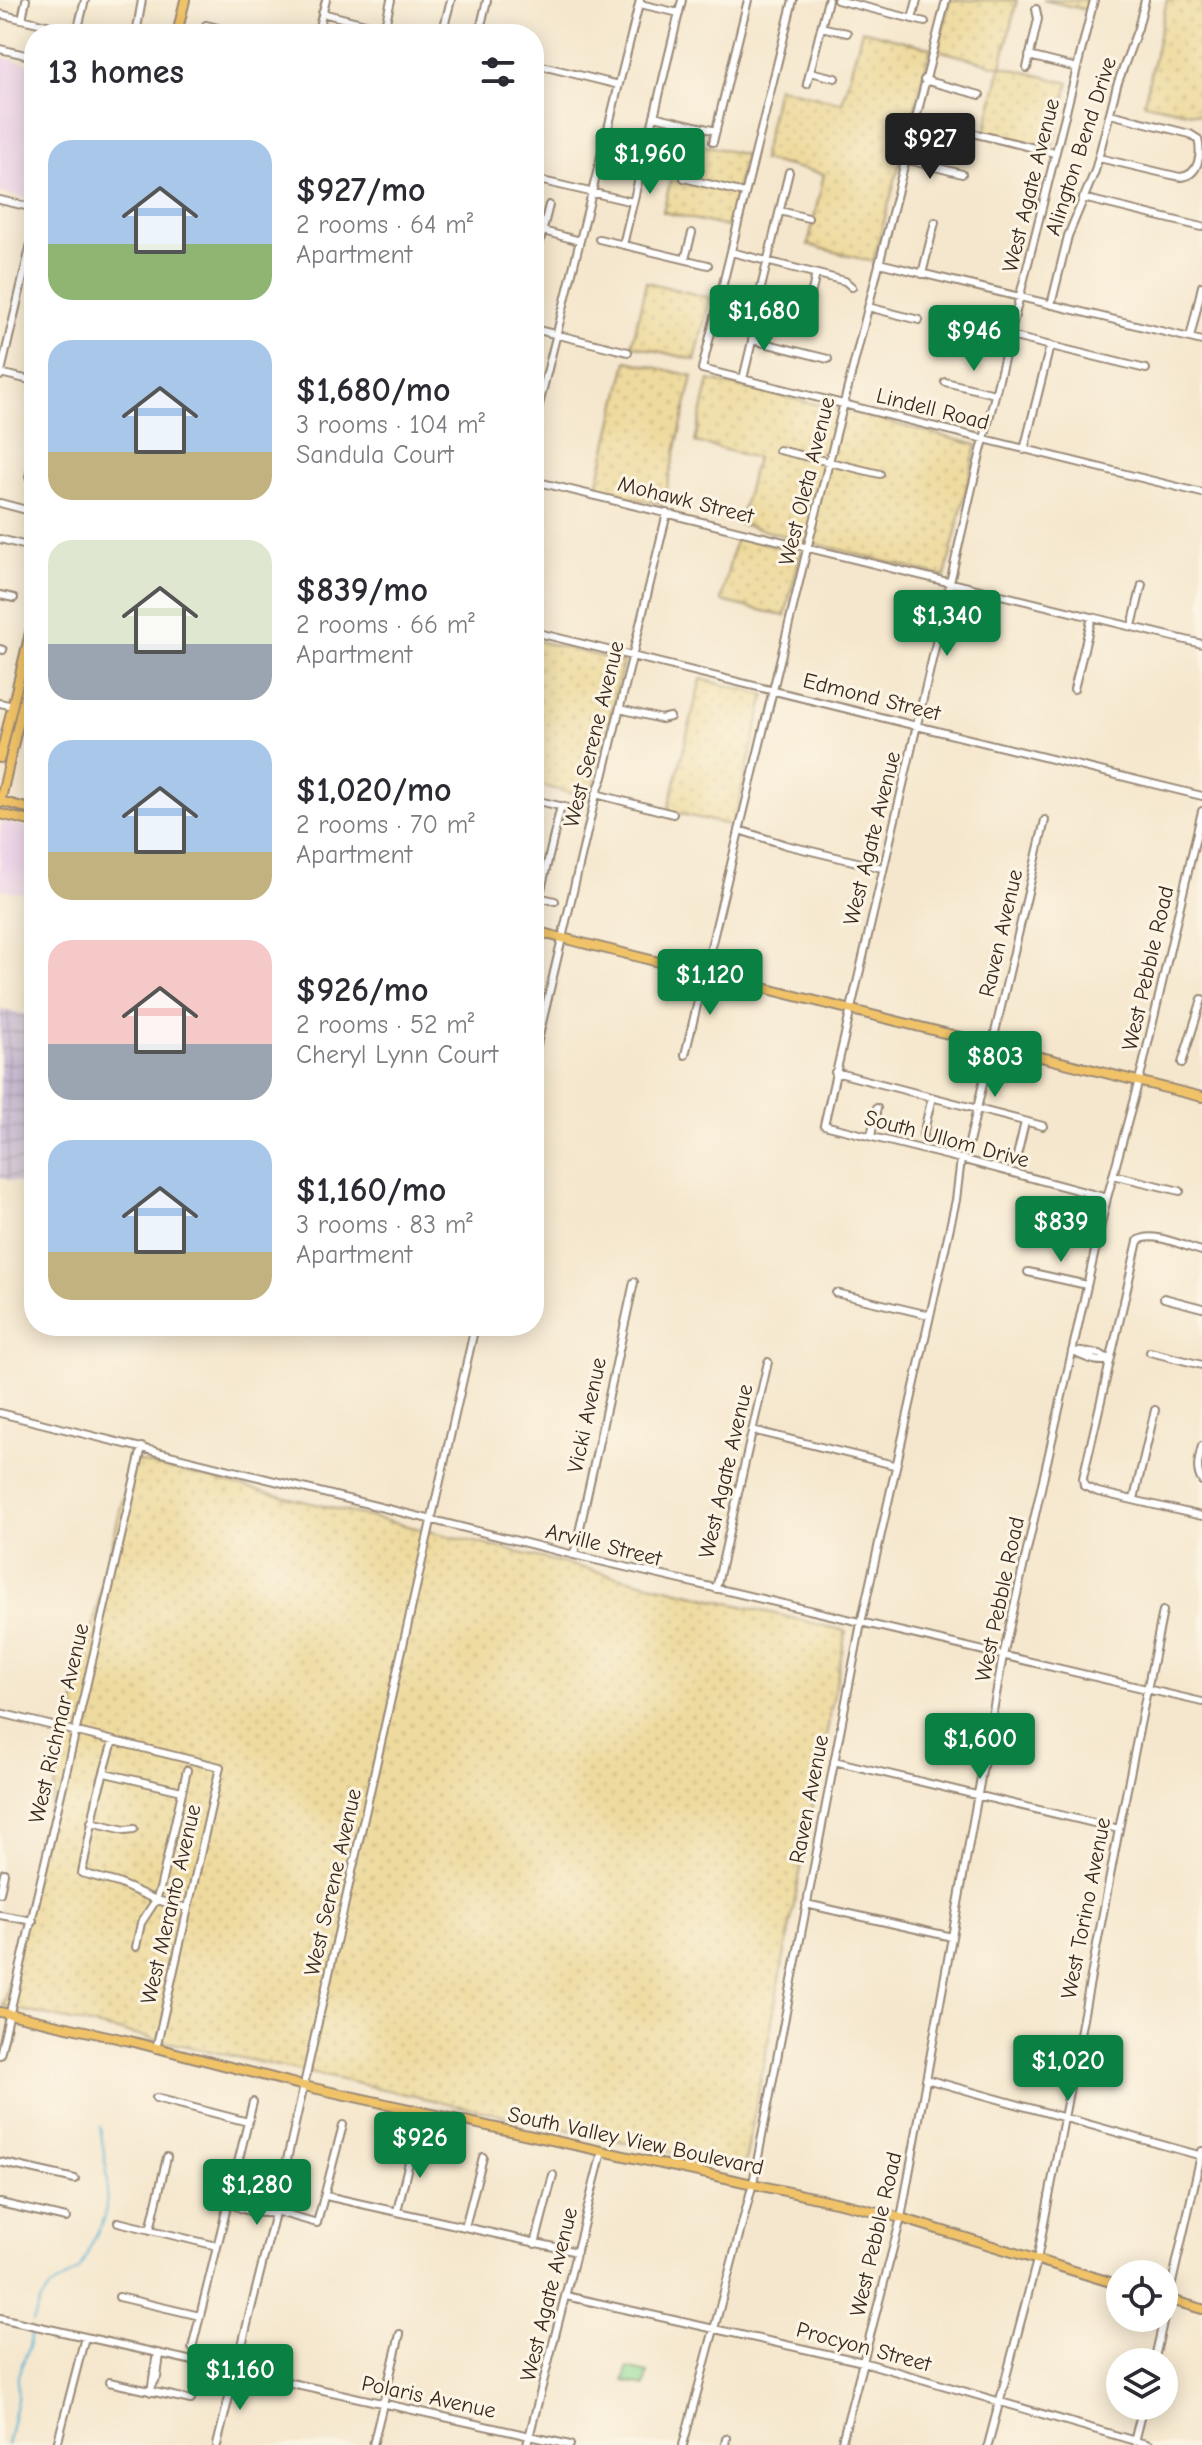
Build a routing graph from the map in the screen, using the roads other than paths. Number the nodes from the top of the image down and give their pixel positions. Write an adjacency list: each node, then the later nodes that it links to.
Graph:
1 (26, 0): 24 (street)
2 (85, 0): 28 (street)
3 (142, 0): 29 (street)
4 (185, 0): 30 (main road)
5 (326, 0): 21 (street)
6 (391, 0): 33 (street)
7 (451, 0): 34 (street)
8 (487, 0): 35 (street)
9 (682, 0): 22 (street)
10 (748, 0): 54 (street)
11 (793, 0): 65 (street)
12 (828, 0): 36 (street)
13 (837, 0): 19 (street)
14 (917, 0): 25 (street)
15 (946, 0): 46 (street, West Oleta Avenue)
16 (1094, 0): 43 (street, West Agate Avenue)
17 (1145, 0): 50 (street, Alington Bend Drive)
18 (640, 2): 22 (street); 48 (street)
19 (870, 4): 25 (street)
20 (1036, 9): 40 (street)
21 (322, 13): 31 (street); 32 (street)
22 (679, 13): 51 (street)
23 (0, 14): 24 (street)
24 (22, 19): 27 (street)
25 (912, 19): 26 (street)
26 (925, 22)
27 (43, 24)
28 (82, 24)
29 (138, 24)
30 (179, 24)
31 (319, 24)
32 (357, 24)
33 (385, 24)
34 (445, 24)
35 (481, 24)
36 (821, 27): 37 (street); 44 (street)
37 (847, 33)
38 (0, 49): 39 (street)
39 (24, 55)
40 (1029, 56): 42 (street); 43 (street)
41 (544, 66): 48 (street)
42 (1027, 68)
43 (1077, 68): 57 (street, West Agate Avenue)
44 (810, 72): 45 (street); 47 (street)
45 (835, 78)
46 (924, 80): 49 (street); 52 (street, West Oleta Avenue)
47 (807, 84)
48 (619, 85): 64 (street)
49 (980, 95)
50 (1110, 114): 58 (street, Alington Bend Drive); 58 (street)
51 (654, 116): 53 (street); 54 (street)
52 (914, 119): 57 (street); 59 (street, West Oleta Avenue)
53 (652, 125)
54 (716, 131): 56 (street)
55 (648, 140): 68 (street)
56 (713, 142)
57 (1055, 153): 92 (street, West Agate Avenue)
58 (1099, 158): 66 (street, Alington Bend Drive)
59 (905, 159): 61 (street); 84 (street, West Oleta Avenue)
60 (789, 172): 71 (street)
61 (962, 174)
62 (684, 178): 65 (street)
63 (544, 181): 64 (street)
64 (592, 193): 68 (street); 79 (street)
65 (744, 193): 81 (street)
66 (1083, 198): 75 (street); 93 (street, Alington Bend Drive)
67 (0, 200): 70 (street)
68 (633, 202): 80 (street)
69 (549, 205): 74 (street)
70 (24, 206)
71 (780, 211): 72 (street); 83 (street)
72 (808, 218)
73 (935, 222): 88 (street)
74 (544, 227)
75 (1202, 227)
76 (544, 231): 79 (street)
77 (692, 233): 82 (street)
78 (599, 239): 80 (street)
79 (580, 241): 100 (street)
80 (623, 245): 82 (street)
81 (731, 252): 83 (street); 111 (street, Lindell Road)
82 (685, 259): 85 (street)
83 (767, 262): 87 (street); 91 (street)
84 (879, 263): 88 (street); 94 (street, West Oleta Avenue)
85 (708, 265)
86 (24, 273): 109 (street)
87 (816, 274): 90 (street); 95 (street)
88 (922, 274): 92 (street)
89 (1202, 286): 96 (street)
90 (852, 287)
91 (760, 292)
92 (1020, 298): 93 (street); 101 (street, West Agate Avenue)
93 (1051, 305): 102 (street)
94 (868, 307): 98 (street); 115 (street, West Oleta Avenue)
95 (808, 308)
96 (1199, 312): 102 (street)
97 (757, 320): 103 (street)
98 (919, 320)
99 (544, 332): 100 (street)
100 (556, 335): 106 (street); 113 (street)
101 (1010, 336): 105 (street); 114 (street, West Agate Avenue)
102 (1190, 338): 104 (street)
103 (752, 340): 107 (street); 111 (street)
104 (1202, 341)
105 (1050, 346): 108 (street); 118 (street)
106 (628, 352)
107 (828, 359)
108 (1146, 369)
109 (0, 374): 110 (street)
110 (24, 379)
111 (743, 379): 115 (street, Lindell Road)
112 (945, 382): 114 (street)
113 (544, 384)
114 (995, 394): 116 (street, West Agate Avenue)
115 (844, 404): 116 (street, Lindell Road); 119 (street, West Oleta Avenue)
116 (984, 440): 118 (street, Lindell Road); 129 (street, West Agate Avenue)
117 (779, 450): 119 (street)
118 (1024, 450): 122 (street, Lindell Road)
119 (830, 462): 120 (street); 128 (street, West Oleta Avenue)
120 (880, 474)
121 (544, 483): 125 (street, Mohawk Street)
122 (1202, 493)
123 (0, 503): 124 (street)
124 (24, 509)
125 (667, 513): 128 (street, Mohawk Street); 137 (street, West Serene Avenue)
126 (0, 539): 127 (street)
127 (24, 545)
128 (807, 549): 129 (street, Mohawk Street); 140 (street, West Oleta Avenue)
129 (950, 584): 133 (street, Mohawk Street); 146 (street, West Agate Avenue)
130 (1142, 585): 134 (street)
131 (0, 595): 132 (street)
132 (14, 598)
133 (1092, 617): 134 (street, Mohawk Street); 139 (street)
134 (1132, 626): 136 (street, Mohawk Street)
135 (544, 634): 137 (street, Edmond Street)
136 (1202, 644)
137 (631, 656): 140 (street, Edmond Street); 144 (street, West Serene Avenue)
138 (24, 659): 143 (main road)
139 (1074, 689)
140 (773, 691): 146 (street, Edmond Street); 160 (street, West Oleta Avenue)
141 (24, 699): 150 (main road)
142 (0, 703): 143 (street)
143 (13, 706): 147 (main road)
144 (620, 709): 145 (street); 148 (street, West Serene Avenue)
145 (670, 717)
146 (917, 726): 149 (street, Edmond Street); 161 (street, West Agate Avenue)
147 (0, 758)
148 (596, 794): 157 (street); 166 (street, West Serene Avenue)
149 (1202, 796)
150 (0, 802): 153 (main road)
151 (544, 802): 152 (street)
152 (561, 806): 154 (street); 162 (street)
153 (24, 808)
154 (577, 810)
155 (1202, 811): 176 (street, West Pebble Road)
156 (0, 814): 158 (main road)
157 (673, 814)
158 (24, 820)
159 (1045, 820): 172 (street, Raven Avenue)
160 (739, 830): 161 (street); 167 (street, West Oleta Avenue)
161 (882, 868): 169 (street, West Agate Avenue)
162 (544, 870)
163 (544, 899): 164 (street)
164 (555, 901)
165 (544, 933): 166 (main road)
166 (560, 937): 167 (main road); 170 (street, West Serene Avenue)
167 (706, 972): 169 (main road); 173 (street)
168 (1202, 999): 171 (street)
169 (849, 1008): 172 (main road); 175 (street, West Agate Avenue)
170 (544, 1011)
171 (1199, 1012): 174 (street)
172 (992, 1044): 176 (main road); 180 (street, Raven Avenue)
173 (685, 1055)
174 (1182, 1063)
175 (835, 1072): 177 (street); 182 (street, West Agate Avenue)
176 (1137, 1080): 178 (main road); 189 (street, West Pebble Road)
177 (932, 1097): 180 (street); 184 (street)
178 (1202, 1097)
179 (877, 1108): 185 (street)
180 (977, 1109): 181 (street); 186 (street, Raven Avenue)
181 (1025, 1122): 183 (street); 188 (street)
182 (824, 1125): 185 (street, South Ullom Drive)
183 (1043, 1126)
184 (923, 1135)
185 (871, 1136): 187 (street, South Ullom Drive)
186 (968, 1147)
187 (961, 1159): 191 (street, South Ullom Drive); 201 (street, Raven Avenue)
188 (1016, 1160)
189 (1113, 1175): 190 (street); 191 (street, West Pebble Road)
190 (1180, 1191)
191 (1107, 1198): 193 (street, West Pebble Road)
192 (1042, 1217): 193 (street)
193 (1099, 1230): 197 (street, West Pebble Road)
194 (1202, 1251): 205 (street)
195 (1028, 1272): 197 (street)
196 (634, 1282): 218 (street, Vicki Avenue)
197 (1087, 1285): 203 (street, West Pebble Road)
198 (836, 1293): 201 (street)
199 (1164, 1298): 200 (street)
200 (1202, 1308)
201 (929, 1315): 213 (street, Raven Avenue)
202 (473, 1336): 217 (street, West Serene Avenue)
203 (1072, 1351): 205 (street); 222 (street, West Pebble Road)
204 (1150, 1352): 207 (street)
205 (1110, 1360): 215 (street)
206 (768, 1362): 210 (street, West Agate Avenue)
207 (1202, 1365)
208 (1155, 1410): 215 (street)
209 (0, 1413): 212 (street, Arville Street)
210 (752, 1430): 213 (street); 219 (street, West Agate Avenue)
211 (1202, 1446): 214 (street)
212 (142, 1447): 217 (street, Arville Street); 226 (street, West Richmar Avenue)
213 (894, 1465): 221 (street, Raven Avenue)
214 (1201, 1480)
215 (1134, 1499): 216 (street)
216 (1202, 1516)
217 (432, 1519): 218 (street, Arville Street); 250 (street, West Serene Avenue)
218 (574, 1555): 219 (street, Arville Street)
219 (716, 1589): 221 (street, Arville Street)
220 (1163, 1611): 223 (street, West Torino Avenue)
221 (861, 1623): 222 (street, Arville Street); 228 (street, Raven Avenue)
222 (1003, 1656): 223 (street, Arville Street); 232 (street, West Pebble Road)
223 (1146, 1690): 224 (street, Arville Street); 235 (street, West Torino Avenue)
224 (1202, 1702)
225 (0, 1713): 226 (street)
226 (74, 1731): 227 (street); 242 (street, West Richmar Avenue)
227 (113, 1741): 230 (street); 240 (street, West Meranto Avenue)
228 (834, 1761): 232 (street); 239 (street, Raven Avenue)
229 (187, 1770): 231 (street)
230 (105, 1773): 231 (street); 233 (street)
231 (182, 1791): 238 (street)
232 (978, 1796): 235 (street); 243 (street, West Pebble Road)
233 (91, 1822): 234 (street); 238 (street)
234 (134, 1829)
235 (1119, 1829): 253 (street, West Torino Avenue)
236 (4, 1873): 237 (street)
237 (0, 1892)
238 (156, 1900): 240 (street); 244 (street)
239 (806, 1904): 243 (street); 264 (street, Raven Avenue)
240 (187, 1908): 247 (street, West Meranto Avenue)
241 (0, 1915): 242 (street)
242 (33, 1921): 246 (street, West Richmar Avenue)
243 (952, 1937): 249 (street, West Pebble Road)
244 (136, 1947)
245 (0, 2012): 246 (main road, South Valley View Boulevard)
246 (11, 2015): 247 (main road, South Valley View Boulevard); 248 (street, West Richmar Avenue)
247 (156, 2049): 250 (main road, South Valley View Boulevard)
248 (0, 2055)
249 (926, 2079): 253 (street); 271 (street, West Pebble Road)
250 (304, 2086): 257 (main road, South Valley View Boulevard); 269 (street, West Serene Avenue)
251 (156, 2098): 254 (street)
252 (253, 2102): 254 (street)
253 (1063, 2118): 258 (street); 278 (street, West Torino Avenue)
254 (248, 2122): 266 (street)
255 (343, 2125): 265 (street)
256 (414, 2142): 268 (street)
257 (602, 2152): 264 (main road, South Valley View Boulevard); 277 (street, West Agate Avenue)
258 (1202, 2154): 279 (street)
259 (167, 2157): 274 (street)
260 (483, 2157): 273 (street)
261 (0, 2162): 263 (street)
262 (553, 2175): 275 (street)
263 (75, 2179)
264 (753, 2183): 271 (main road, South Valley View Boulevard); 287 (street, Raven Avenue)
265 (326, 2196): 268 (street); 269 (street)
266 (228, 2201): 269 (street); 276 (street)
267 (0, 2203): 270 (street)
268 (397, 2211): 273 (street)
269 (275, 2213): 293 (street, West Serene Avenue)
270 (66, 2218)
271 (901, 2218): 278 (main road, South Valley View Boulevard); 292 (street, West Pebble Road)
272 (118, 2222): 274 (street)
273 (465, 2227): 275 (street)
274 (150, 2230): 276 (street)
275 (535, 2244): 277 (street)
276 (217, 2246): 285 (street)
277 (577, 2252): 281 (street, West Agate Avenue)
278 (1037, 2260): 280 (main road, South Valley View Boulevard); 297 (street, West Torino Avenue)
279 (1176, 2260)
280 (1106, 2281)
281 (566, 2296): 287 (street, Procyon Street); 300 (street, West Agate Avenue)
282 (119, 2297): 285 (street)
283 (1178, 2302): 284 (main road)
284 (1202, 2309)
285 (200, 2316): 290 (street)
286 (0, 2318): 289 (street, Polaris Avenue)
287 (716, 2328): 292 (street, Procyon Street); 307 (street, Raven Avenue)
288 (400, 2334): 298 (street)
289 (85, 2337): 291 (street, Polaris Avenue); 302 (street)
290 (192, 2348)
291 (160, 2354): 293 (street, Polaris Avenue); 295 (street)
292 (863, 2362): 297 (street, Procyon Street); 308 (street, West Pebble Road)
293 (234, 2371): 298 (street, Polaris Avenue); 303 (street, West Serene Avenue)
294 (109, 2382): 295 (street)
295 (152, 2388): 296 (street)
296 (191, 2400)
297 (1000, 2402): 301 (street, Procyon Street); 309 (street, West Torino Avenue)
298 (383, 2404): 300 (street, Polaris Avenue); 304 (street)
299 (1140, 2420): 301 (street)
300 (530, 2436): 305 (street, West Agate Avenue); 306 (street, Polaris Avenue)
301 (1134, 2443): 310 (street, Procyon Street)
302 (57, 2445)
303 (217, 2445)
304 (373, 2445)
305 (527, 2445)
306 (570, 2445)
307 (683, 2445)
308 (841, 2445)
309 (988, 2445)
310 (1149, 2445)

